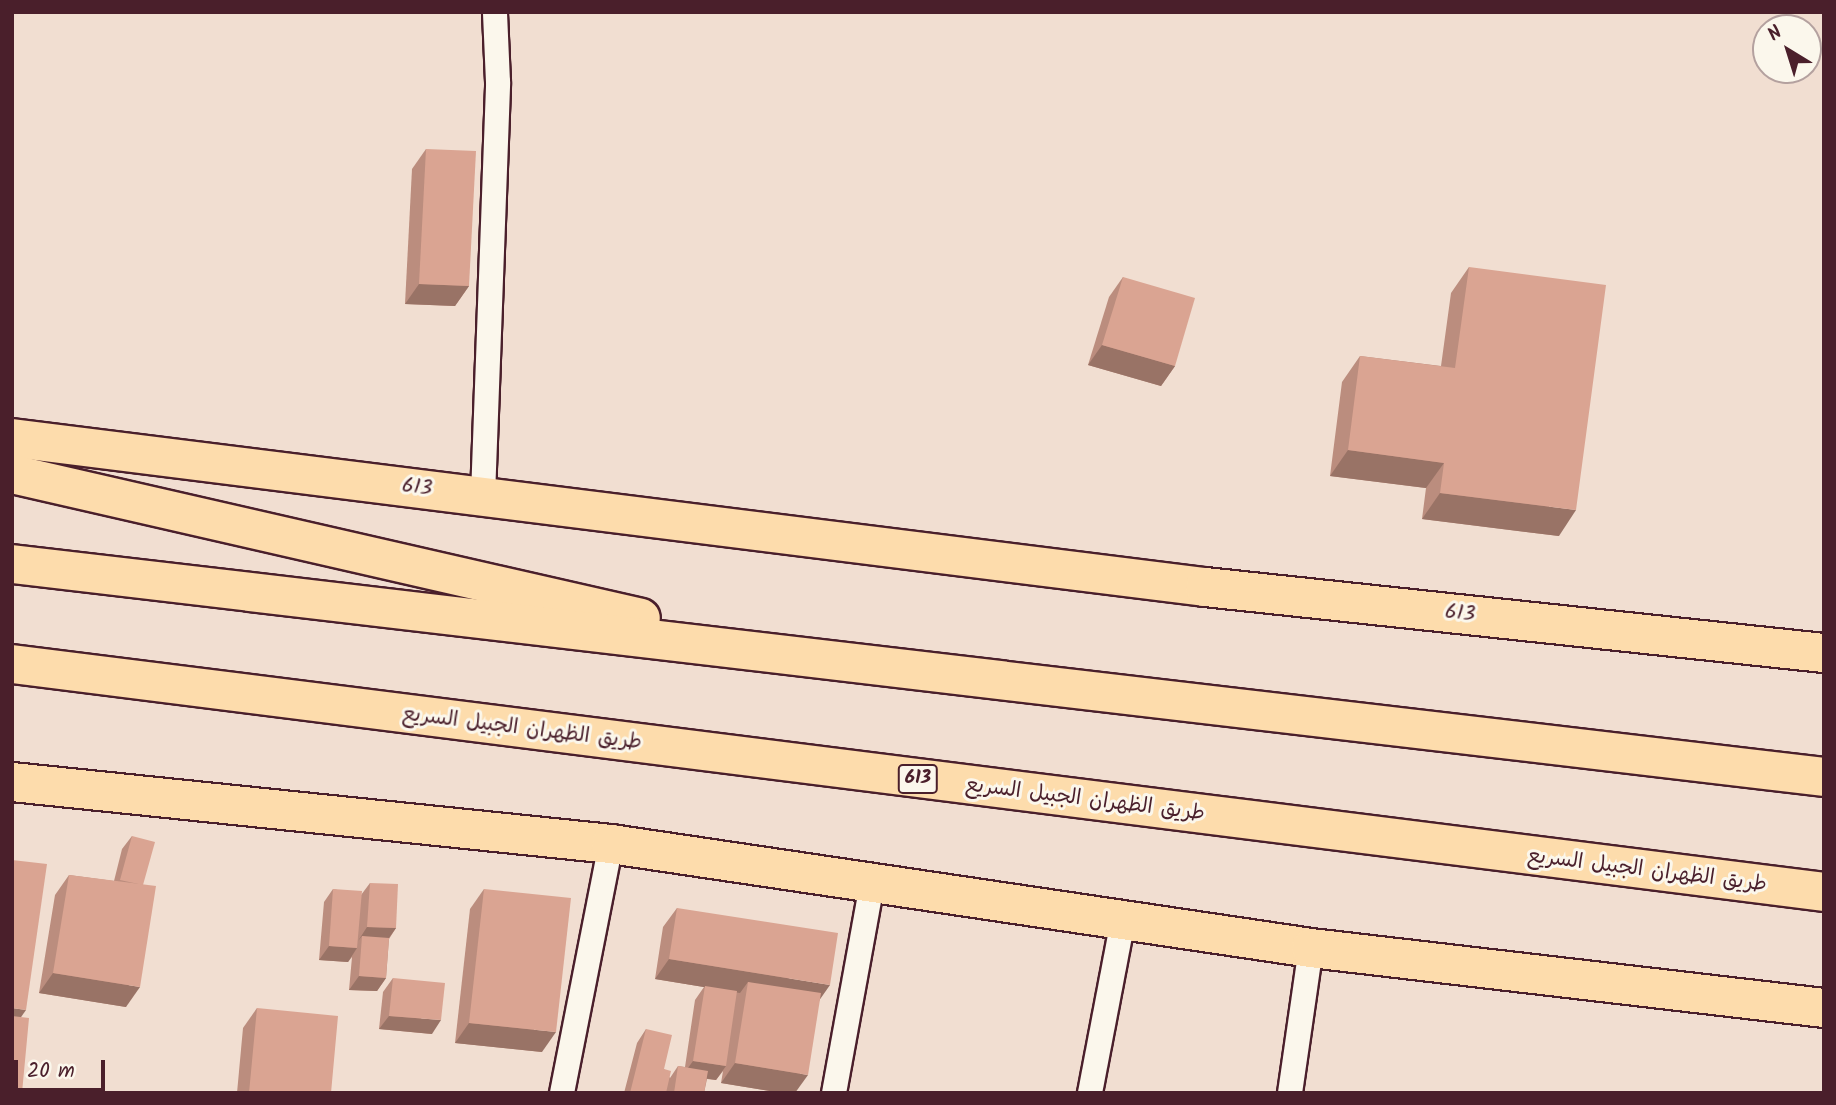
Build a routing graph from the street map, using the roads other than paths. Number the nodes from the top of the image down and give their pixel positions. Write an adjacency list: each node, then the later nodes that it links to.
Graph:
1 (495, 12): 4 (street)
2 (12, 438): 4 (main road, 613)
3 (12, 474): 8 (main road)
4 (483, 496): 6 (main road, 613)
5 (12, 564): 8 (main road)
6 (1824, 653)
7 (12, 664): 12 (main road, طريق الظهران الجبيل السريع / 613)
8 (841, 664): 9 (main road)
9 (1824, 777)
10 (12, 782): 11 (main road)
11 (611, 844): 13 (main road); 19 (street)
12 (1615, 868): 14 (main road, طريق الظهران الجبيل السريع / 613); 15 (main road)
13 (872, 883): 16 (main road); 20 (street)
14 (1824, 892)
15 (1824, 906)
16 (1122, 920): 17 (main road); 21 (street)
17 (1311, 948): 18 (main road); 22 (street)
18 (1824, 1008)
19 (562, 1093)
20 (834, 1093)
21 (1090, 1093)
22 (1290, 1093)

